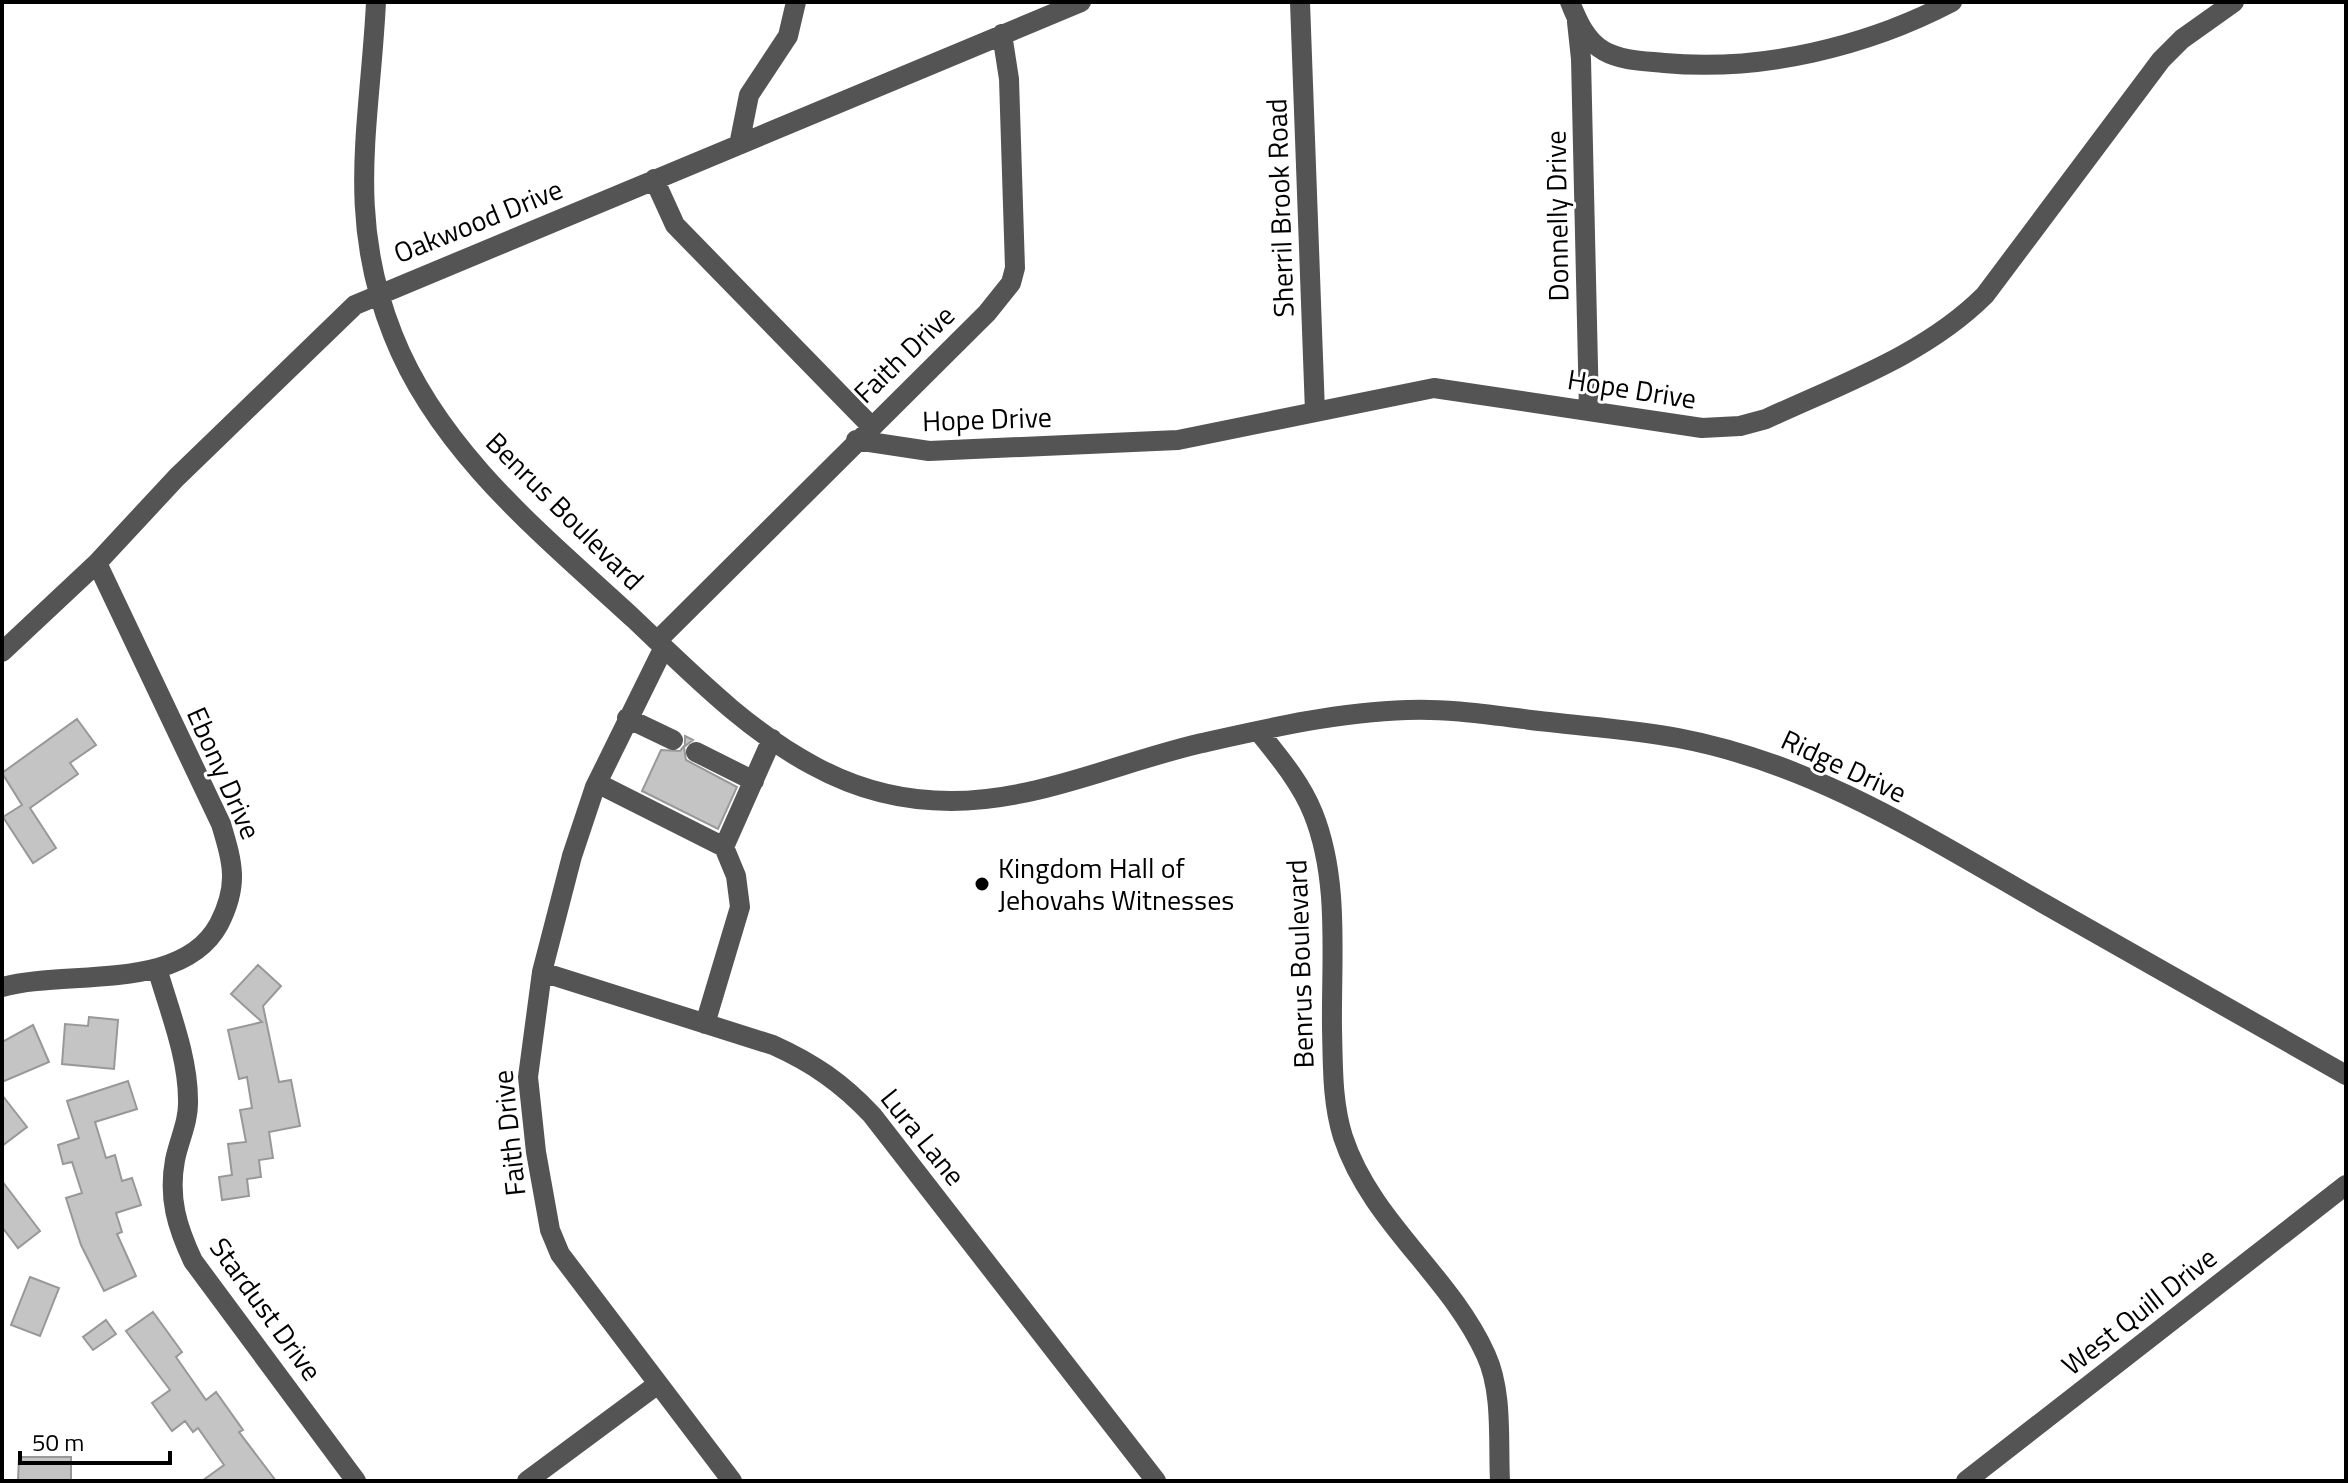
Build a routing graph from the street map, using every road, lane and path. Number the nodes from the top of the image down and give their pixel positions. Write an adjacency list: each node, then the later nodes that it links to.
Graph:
1 (376, 2): 11 (street, Benrus Boulevard)
2 (796, 2): 9 (street)
3 (1081, 2): 8 (street, Oakwood Drive)
4 (1300, 2): 13 (street, Sherril Brook Road)
5 (1952, 2): 7 (street)
6 (2234, 2): 12 (street, Hope Drive)
7 (1573, 11): 12 (street, Donnelly Drive)
8 (1002, 34): 9 (street, Oakwood Drive); 14 (street, Faith Drive)
9 (739, 145): 10 (street, Oakwood Drive)
10 (654, 179): 11 (street, Oakwood Drive); 14 (street)
11 (379, 292): 15 (street, Oakwood Drive); 16 (street, Benrus Boulevard)
12 (1589, 410): 13 (street, Hope Drive)
13 (1315, 412): 14 (street, Hope Drive)
14 (863, 433): 16 (street, Faith Drive)
15 (97, 563): 17 (street, Oakwood Drive); 26 (street, Ebony Drive)
16 (660, 644): 18 (street, Faith Drive); 20 (street, Benrus Boulevard)
17 (2, 652)
18 (627, 718): 21 (street); 24 (street, Faith Drive)
19 (1259, 732): 20 (street, Benrus Boulevard); 30 (street, Ridge Drive); 37 (street, Benrus Boulevard)
20 (772, 739): 23 (street)
21 (673, 740)
22 (696, 752): 23 (street)
23 (754, 781): 25 (street)
24 (597, 783): 25 (street); 27 (street, Faith Drive)
25 (724, 847): 29 (street)
26 (157, 968): 28 (street, Ebony Drive); 33 (street, Stardust Drive)
27 (542, 972): 29 (street, Lura Lane); 32 (street, Faith Drive)
28 (2, 987)
29 (705, 1024): 36 (street, Lura Lane)
30 (2346, 1075)
31 (2346, 1185): 38 (street, West Quill Drive)
32 (658, 1384): 34 (street); 35 (street, Faith Drive)
33 (356, 1481)
34 (527, 1481)
35 (732, 1481)
36 (1156, 1481)
37 (1500, 1481)
38 (1966, 1481)

